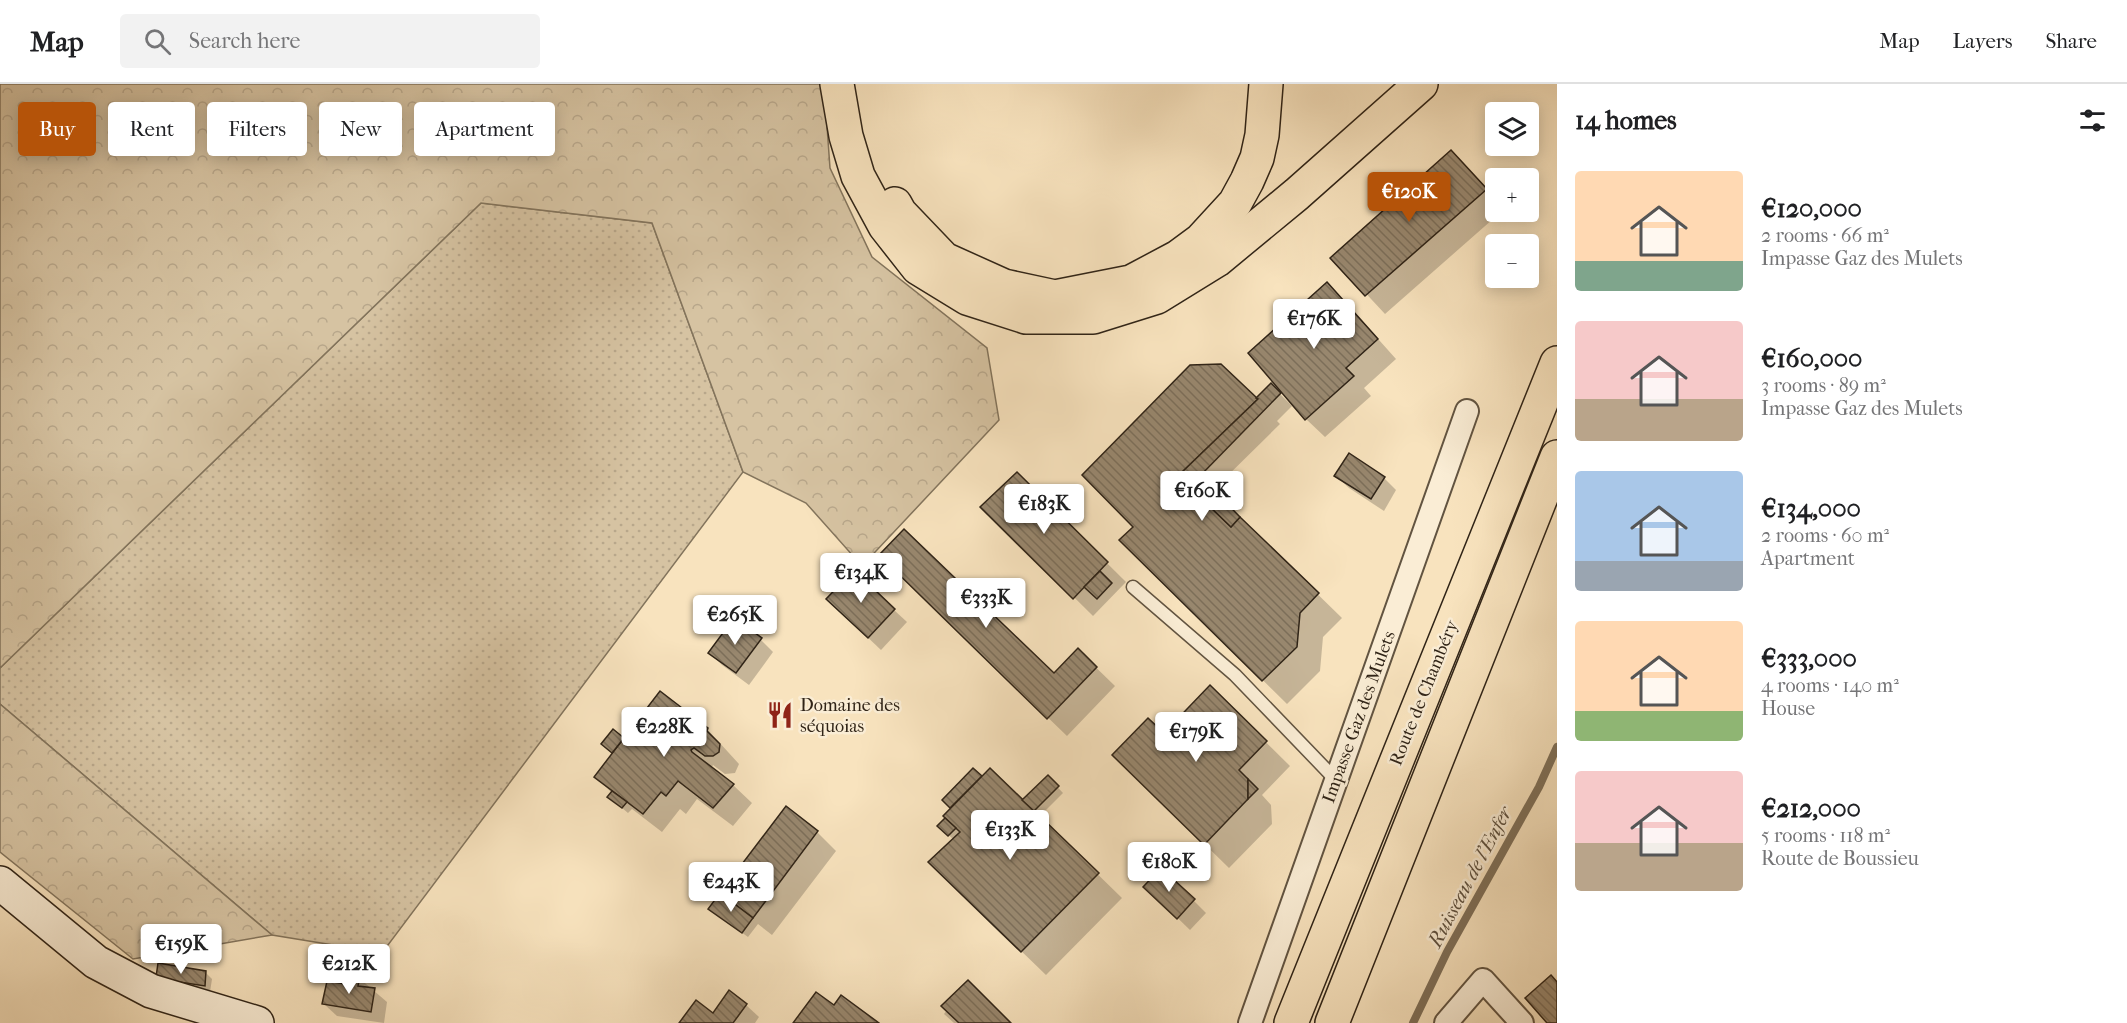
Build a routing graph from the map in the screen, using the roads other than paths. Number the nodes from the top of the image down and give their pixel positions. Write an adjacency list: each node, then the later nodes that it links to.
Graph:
1 (837, 84): 4 (main road)
2 (856, 84): 3 (main road)
3 (1266, 84)
4 (1421, 84)
5 (1557, 363): 13 (main road, Route de Chambéry)
6 (1467, 411): 9 (street, Impasse Gaz des Mulets)
7 (1557, 457): 14 (main road, Route de Chambéry)
8 (1133, 587): 9 (lane)
9 (1336, 780): 12 (street, Impasse Gaz des Mulets)
10 (0, 883): 11 (street)
11 (257, 1023)
12 (1250, 1023)
13 (1291, 1023)
14 (1332, 1023)
15 (1446, 1023): 16 (street)
16 (1522, 1023)

